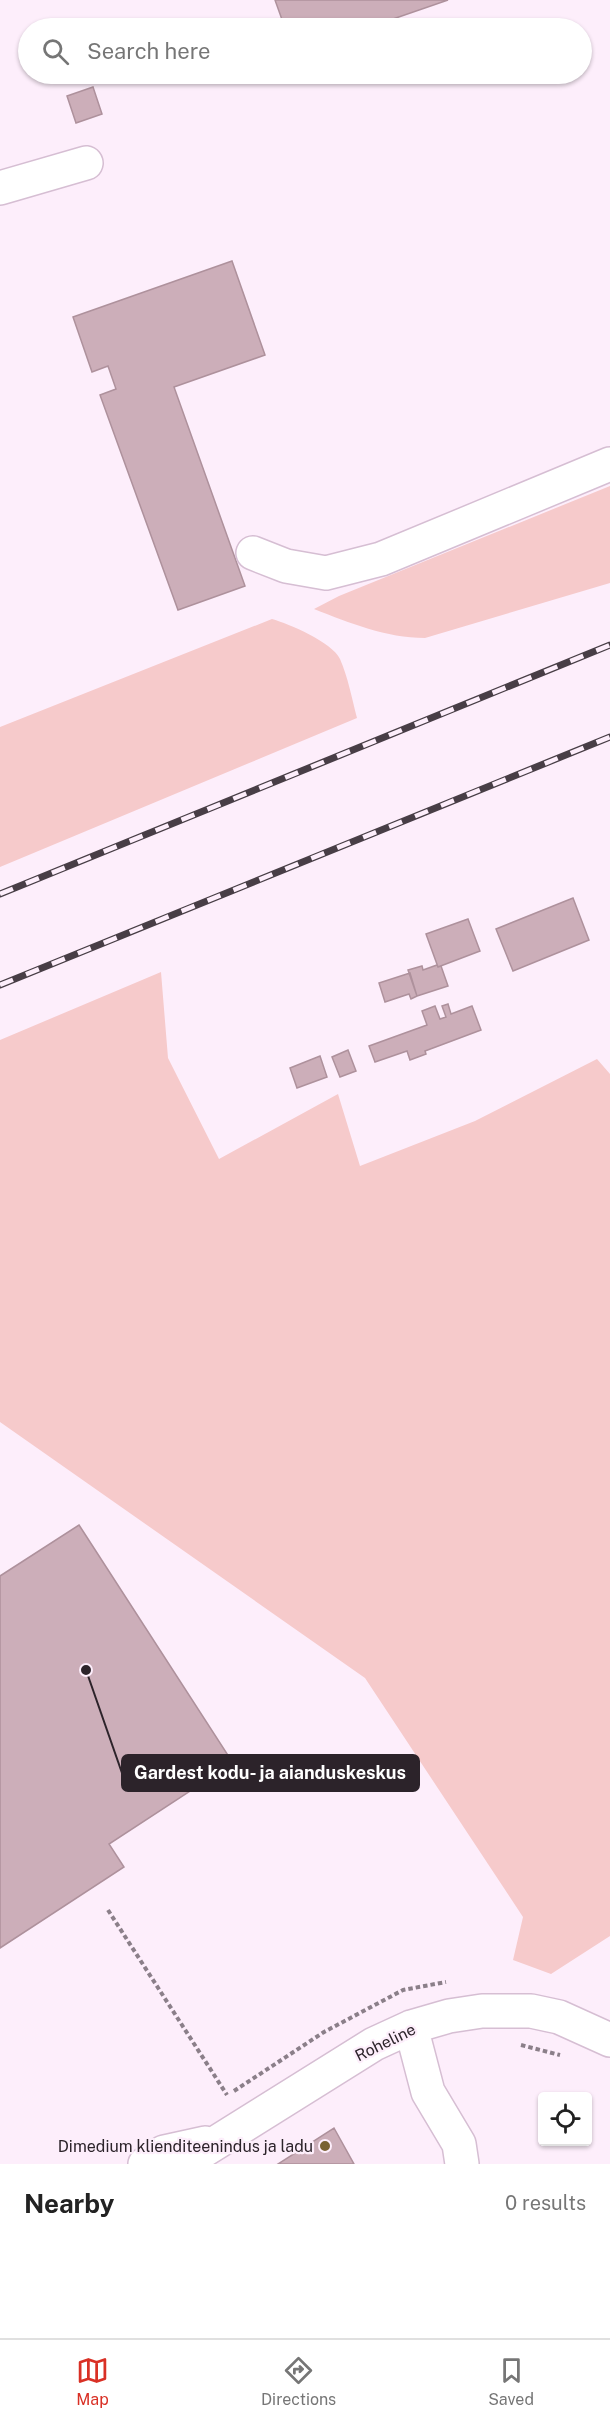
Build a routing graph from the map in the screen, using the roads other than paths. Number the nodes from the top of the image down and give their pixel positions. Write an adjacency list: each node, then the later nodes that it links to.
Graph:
1 (86, 163): 2 (street)
2 (0, 188)
3 (610, 464): 4 (street)
4 (253, 552)
5 (411, 2027): 6 (street, Roheline); 7 (street, Roheline); 10 (street)
6 (610, 2040)
7 (222, 2139): 8 (street); 9 (street, Roheline)
8 (145, 2164)
9 (182, 2164)
10 (462, 2164)

